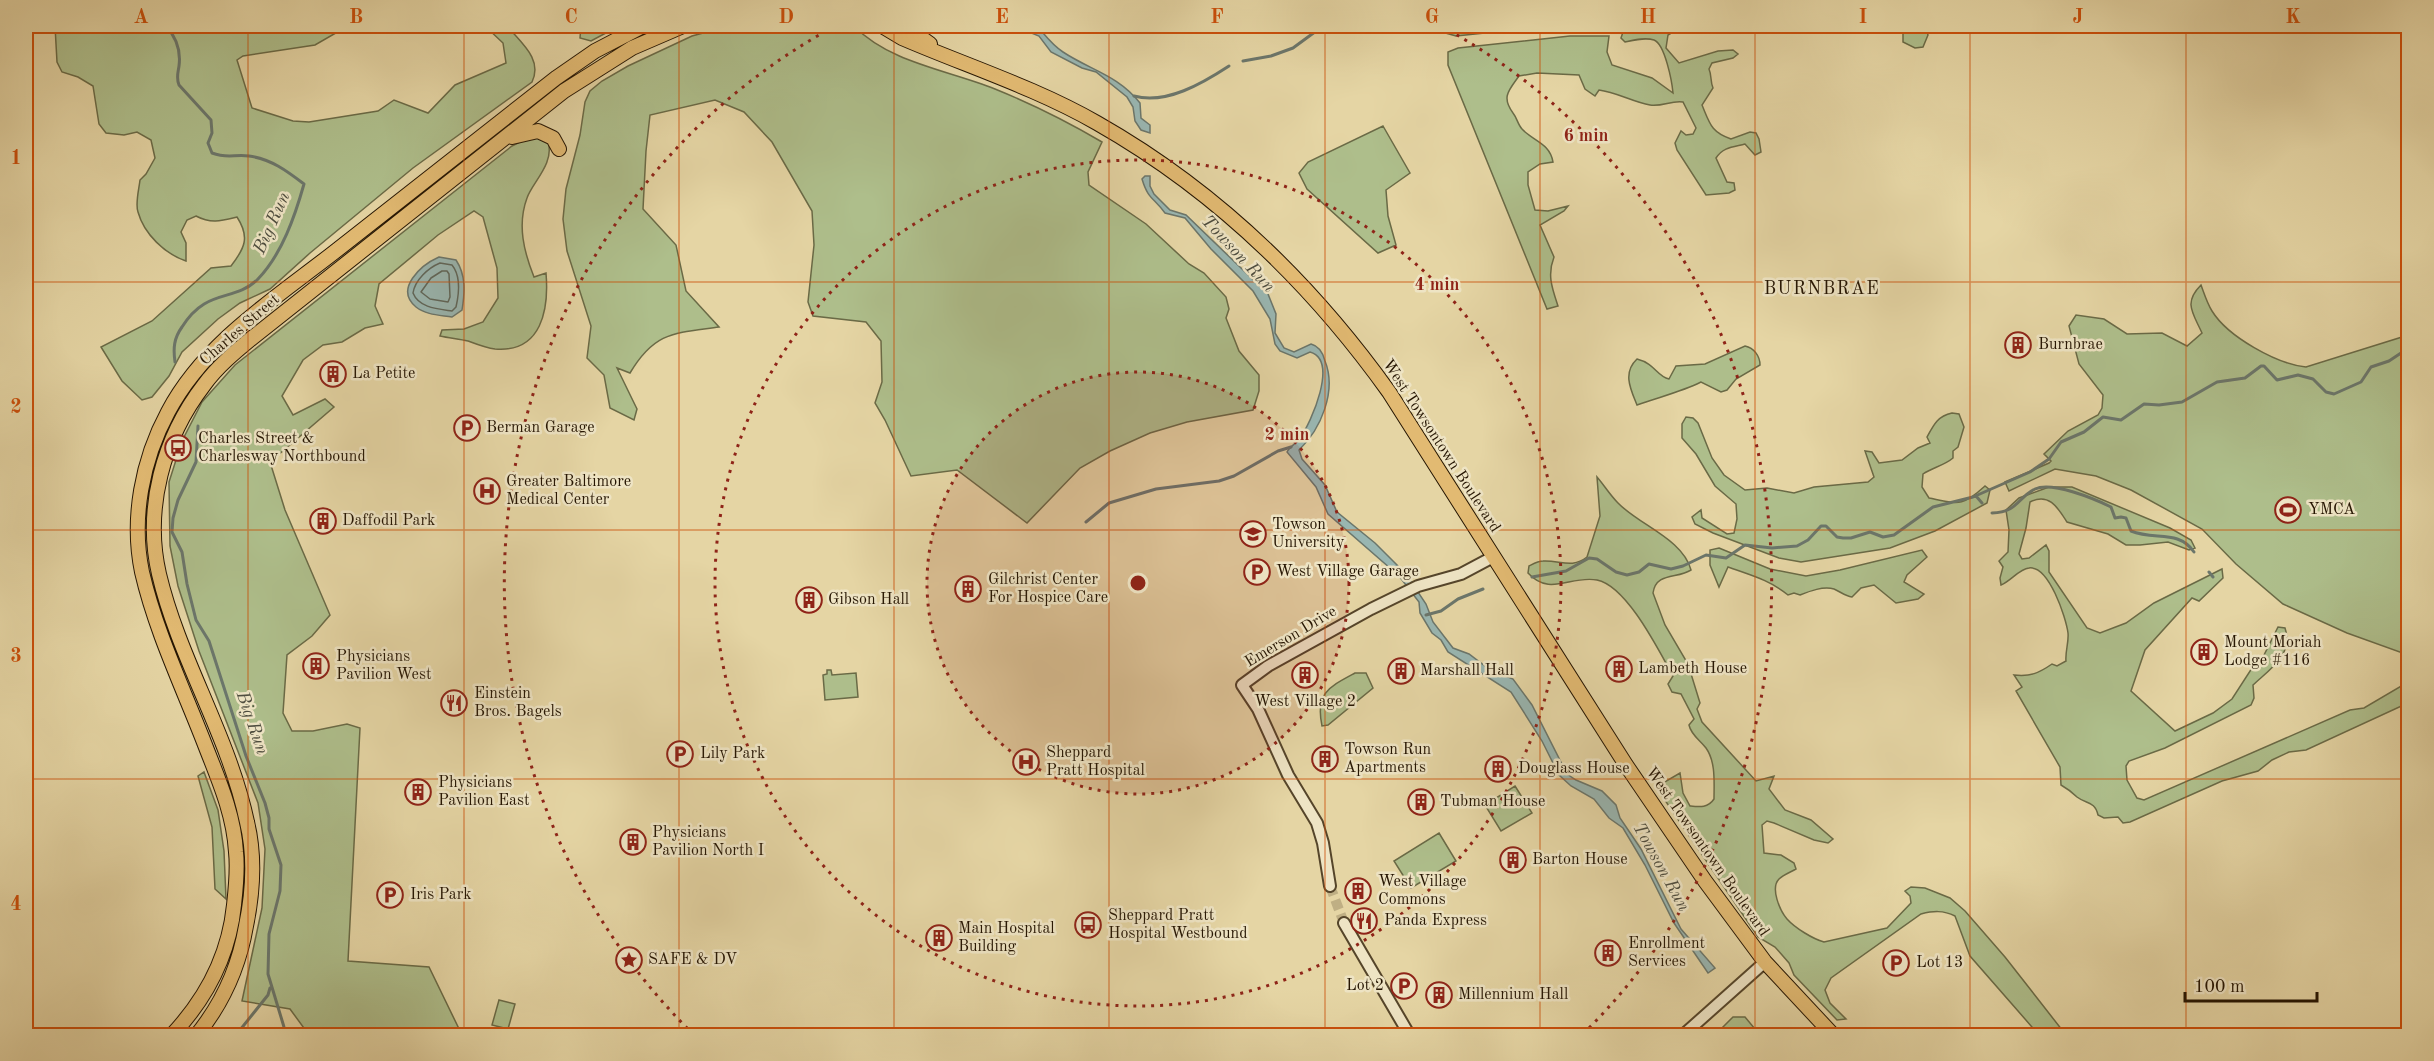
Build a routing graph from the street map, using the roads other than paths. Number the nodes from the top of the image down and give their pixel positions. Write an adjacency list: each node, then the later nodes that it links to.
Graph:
1 (644, 26): 11 (main road, Charles Street)
2 (683, 26): 6 (main road, Charles Street)
3 (882, 26): 5 (main road, West Towsontown Boulevard)
4 (905, 26): 5 (main road)
5 (949, 58): 8 (main road, West Towsontown Boulevard)
6 (501, 141): 7 (main road); 14 (main road, Charles Street)
7 (559, 148)
8 (1493, 557): 9 (street, Emerson Drive); 12 (main road, West Towsontown Boulevard)
9 (1330, 886)
10 (1344, 923): 15 (street)
11 (225, 947): 13 (main road, Charles Street); 14 (main road)
12 (1765, 962): 16 (street); 17 (main road, West Towsontown Boulevard)
13 (171, 1035)
14 (193, 1035)
15 (1410, 1035)
16 (1682, 1035)
17 (1834, 1035)

